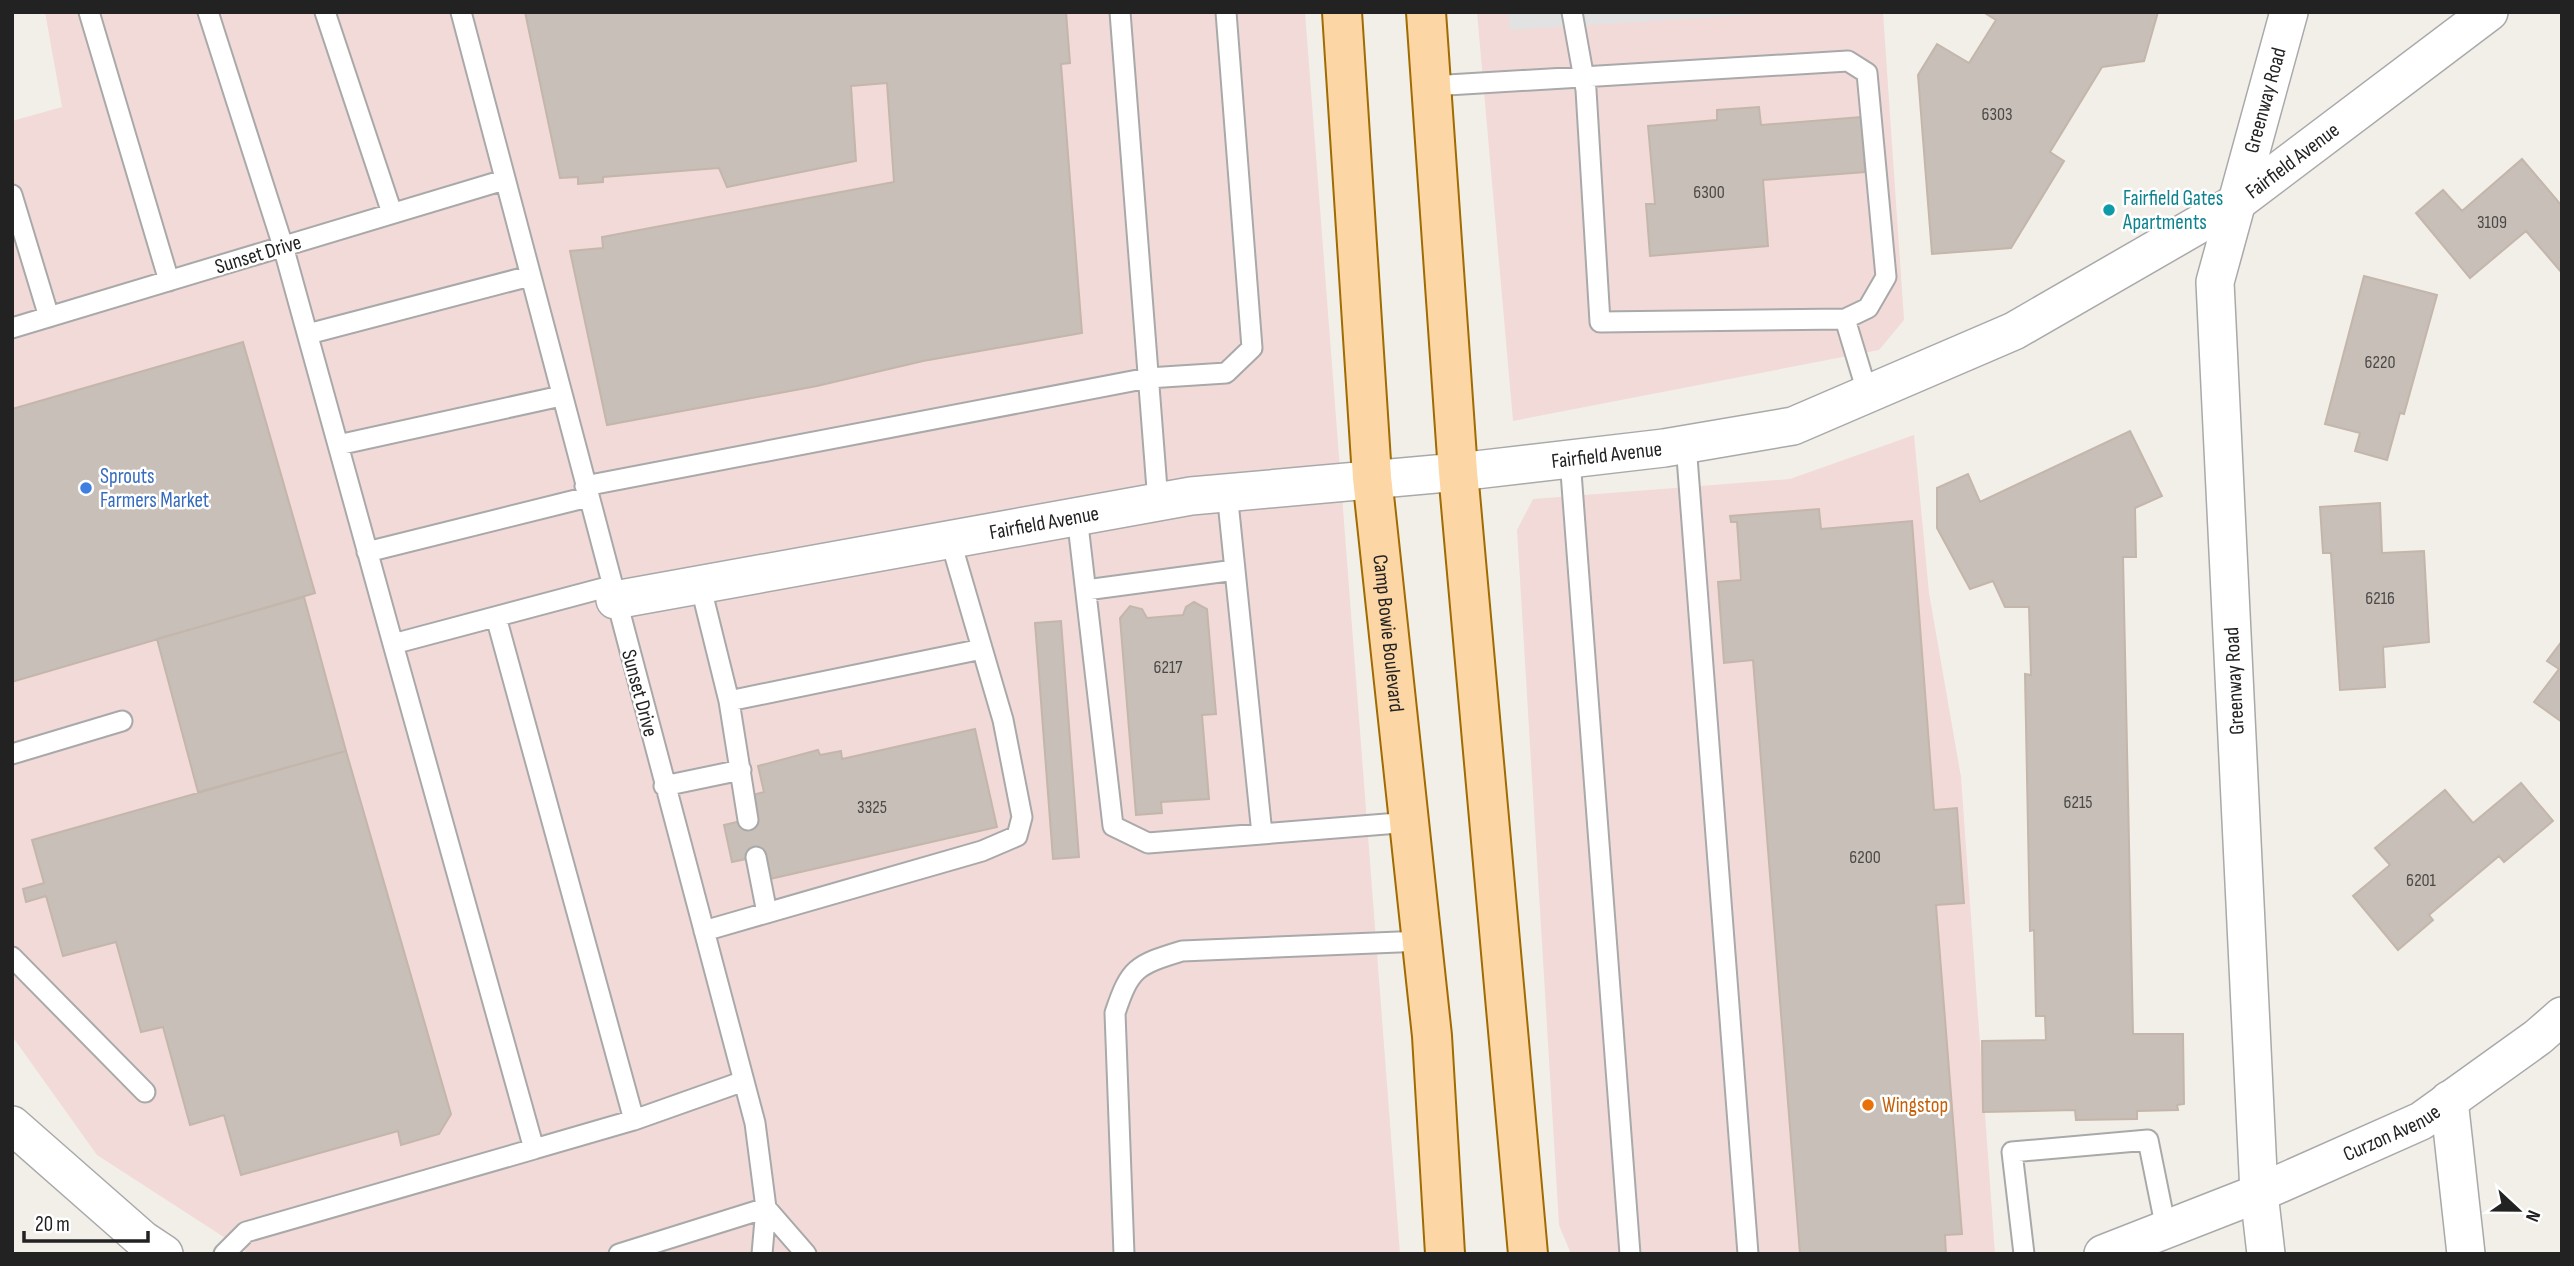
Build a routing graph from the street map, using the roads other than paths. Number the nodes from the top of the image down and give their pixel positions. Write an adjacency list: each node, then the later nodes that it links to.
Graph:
1 (89, 12): 20 (lane)
2 (208, 12): 18 (lane)
3 (325, 12): 17 (lane)
4 (461, 12): 14 (lane, Sunset Drive)
5 (1121, 12): 25 (lane)
6 (1226, 12): 25 (lane)
7 (1342, 12): 32 (main road, Camp Bowie Boulevard)
8 (1426, 12): 13 (main road)
9 (1572, 12): 12 (lane)
10 (2289, 12): 16 (street, Greenway Road)
11 (2489, 12): 16 (street, Fairfield Avenue)
12 (1584, 76): 13 (lane); 22 (lane); 22 (lane)
13 (1431, 86): 31 (main road)
14 (504, 180): 17 (lane, Sunset Drive); 19 (lane, Sunset Drive)
15 (12, 195): 21 (lane)
16 (2236, 202): 27 (street, Fairfield Avenue); 66 (street, Greenway Road)
17 (392, 213): 18 (lane, Sunset Drive)
18 (284, 246): 20 (lane, Sunset Drive); 24 (lane)
19 (530, 276): 24 (lane); 26 (lane, Sunset Drive)
20 (169, 281): 21 (lane, Sunset Drive)
21 (49, 317): 23 (lane, Sunset Drive)
22 (1845, 319): 27 (lane)
23 (12, 328)
24 (308, 334): 29 (lane)
25 (1148, 378): 33 (lane); 35 (lane)
26 (561, 396): 29 (lane); 33 (lane, Sunset Drive)
27 (1868, 396): 28 (street, Fairfield Avenue)
28 (1686, 444): 30 (street, Fairfield Avenue); 78 (lane)
29 (338, 445): 38 (lane)
30 (1570, 458): 31 (street, Fairfield Avenue); 77 (lane)
31 (1458, 472): 32 (street, Fairfield Avenue); 76 (main road)
32 (1372, 477): 34 (street, Fairfield Avenue); 52 (main road, Camp Bowie Boulevard)
33 (586, 491): 38 (lane); 42 (lane, Sunset Drive)
34 (1227, 492): 35 (street, Fairfield Avenue); 39 (lane)
35 (1158, 502): 36 (street, Fairfield Avenue)
36 (1077, 516): 37 (street, Fairfield Avenue); 41 (lane)
37 (950, 539): 40 (street, Fairfield Avenue); 45 (lane)
38 (367, 552): 44 (lane)
39 (1235, 570): 41 (lane); 53 (lane)
40 (700, 584): 42 (street, Fairfield Avenue); 46 (lane)
41 (1086, 590): 53 (lane)
42 (613, 593): 43 (lane); 50 (lane, Sunset Drive)
43 (496, 617): 44 (lane); 63 (lane)
44 (393, 644): 65 (lane)
45 (982, 649): 46 (lane); 55 (lane)
46 (729, 701): 49 (lane)
47 (122, 720): 48 (lane)
48 (12, 754)
49 (741, 770): 50 (lane); 51 (lane)
50 (664, 786): 56 (lane, Sunset Drive)
51 (748, 820)
52 (1411, 822): 53 (lane); 57 (main road, Camp Bowie Boulevard)
53 (1262, 834)
54 (756, 857): 55 (lane)
55 (767, 913): 56 (lane)
56 (704, 931): 60 (lane, Sunset Drive)
57 (1423, 941): 74 (lane); 75 (main road, Camp Bowie Boulevard)
58 (12, 957): 61 (lane)
59 (2562, 1016): 62 (street, Curzon Avenue)
60 (744, 1081): 63 (lane); 67 (lane, Sunset Drive)
61 (145, 1092)
62 (2449, 1100): 66 (street, Curzon Avenue); 82 (street)
63 (634, 1120): 65 (lane)
64 (12, 1125): 69 (street)
65 (534, 1149): 70 (lane)
66 (2259, 1193): 68 (street); 81 (street)
67 (766, 1208): 71 (lane); 72 (lane, Sunset Drive); 73 (lane)
68 (2166, 1229): 79 (lane); 80 (street)
69 (164, 1254)
70 (224, 1254)
71 (620, 1254)
72 (762, 1254)
73 (806, 1254)
74 (1124, 1254)
75 (1445, 1254)
76 (1528, 1254)
77 (1630, 1254)
78 (1748, 1254)
79 (2024, 1254)
80 (2103, 1254)
81 (2266, 1254)
82 (2466, 1254)

